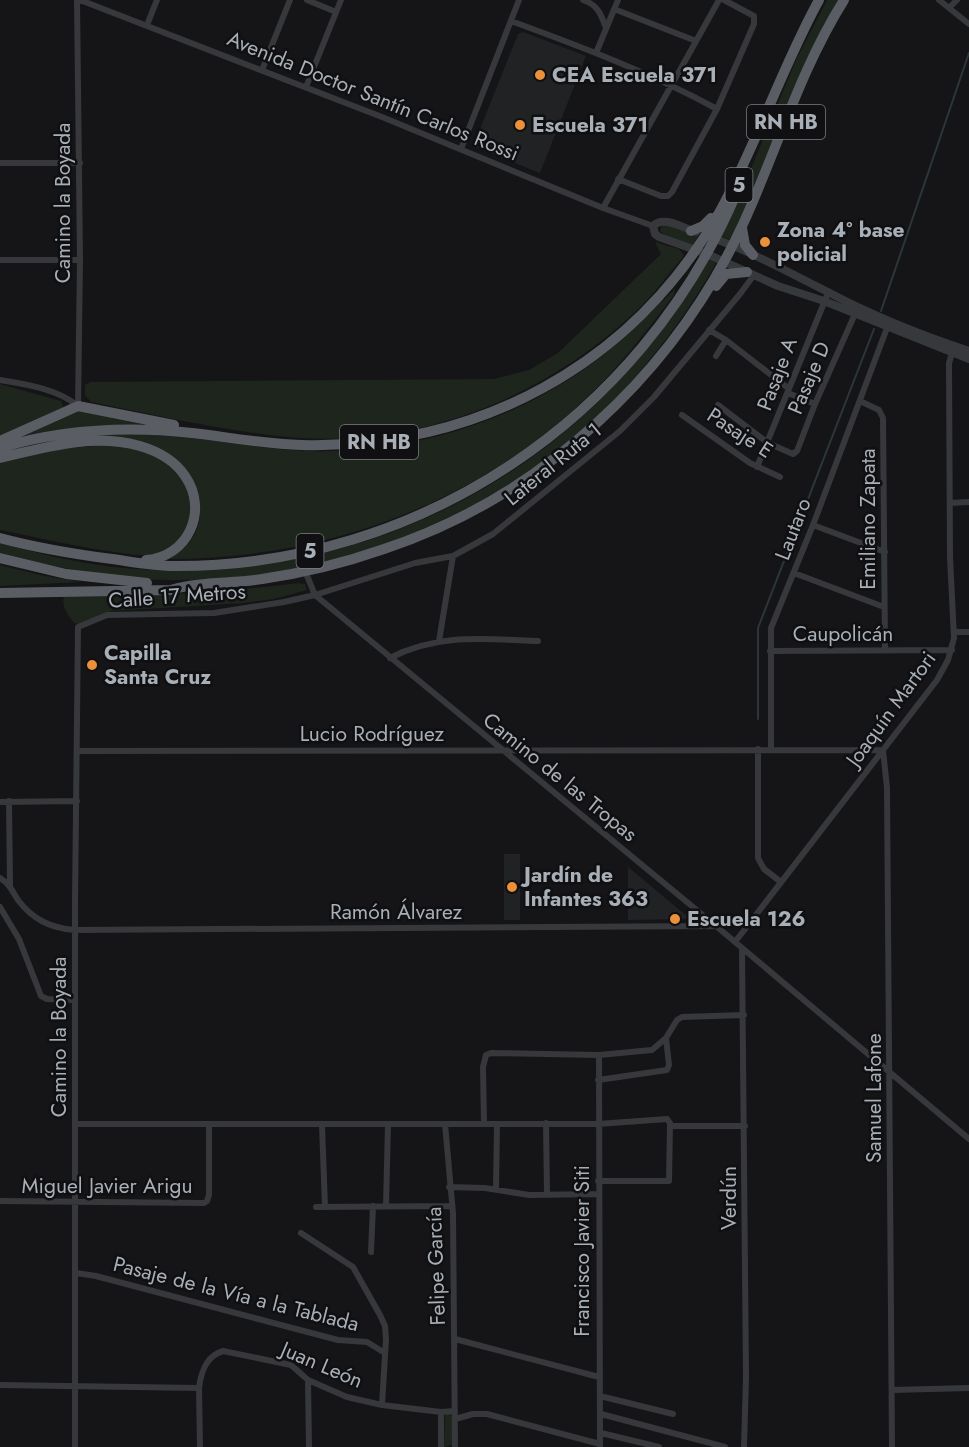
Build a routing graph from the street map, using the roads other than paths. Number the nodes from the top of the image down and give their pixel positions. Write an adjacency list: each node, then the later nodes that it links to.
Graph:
1 (79, 0): 20 (street, Avenida Doctor Santín Carlos Rossi); 31 (street, Camino la Boyada)
2 (157, 0): 20 (street)
3 (290, 0): 24 (street)
4 (307, 0): 17 (street)
5 (341, 0): 17 (street)
6 (519, 0): 18 (street)
7 (583, 0): 21 (street)
8 (618, 0): 16 (street)
9 (719, 0): 22 (street)
10 (724, 0): 27 (street)
11 (819, 0): 28 (highway, RN HB)
12 (844, 0): 36 (highway, RN HB)
13 (939, 0): 15 (street)
14 (957, 0): 15 (street)
15 (949, 8): 19 (street)
16 (614, 9): 21 (street); 22 (street)
17 (336, 12): 26 (street)
18 (511, 21): 23 (street); 29 (street)
19 (969, 24)
20 (147, 25): 24 (street, Avenida Doctor Santín Carlos Rossi)
21 (606, 28): 23 (street)
22 (696, 41): 25 (street)
23 (596, 52): 25 (street)
24 (262, 70): 26 (street, Avenida Doctor Santín Carlos Rossi)
25 (672, 84): 27 (street); 32 (street)
26 (306, 87): 29 (street, Avenida Doctor Santín Carlos Rossi)
27 (717, 109): 32 (street)
28 (761, 129): 34 (highway, RN HB); 38 (highway, 5)
29 (461, 149): 33 (street, Avenida Doctor Santín Carlos Rossi)
30 (0, 163): 31 (street)
31 (80, 163): 43 (street, Camino la Boyada)
32 (618, 179): 33 (street)
33 (603, 208): 35 (street, Avenida Doctor Santín Carlos Rossi)
34 (717, 216): 37 (highway); 38 (highway, RN HB)
35 (652, 226): 37 (street, Avenida Doctor Santín Carlos Rossi); 40 (street, Avenida Doctor Santín Carlos Rossi)
36 (742, 226): 39 (highway, RN HB); 41 (highway)
37 (691, 231): 38 (street, Avenida Doctor Santín Carlos Rossi)
38 (710, 237): 39 (street, Avenida Doctor Santín Carlos Rossi); 40 (highway, 5)
39 (732, 246): 41 (street, Avenida Doctor Santín Carlos Rossi); 44 (highway, RN HB)
40 (701, 252): 44 (street, Avenida Doctor Santín Carlos Rossi); 66 (highway, RN HB); 80 (highway, 5)
41 (753, 255): 45 (street, Avenida Doctor Santín Carlos Rossi)
42 (0, 260): 43 (street)
43 (80, 260): 64 (street, Camino la Boyada)
44 (724, 262): 46 (street, Avenida Doctor Santín Carlos Rossi); 49 (highway, RN HB)
45 (786, 271): 47 (street); 48 (street, Avenida Doctor Santín Carlos Rossi)
46 (750, 273): 47 (street, Avenida Doctor Santín Carlos Rossi); 49 (highway); 53 (street, Lateral Ruta 1)
47 (778, 286): 50 (street, Avenida Doctor Santín Carlos Rossi)
48 (828, 293): 50 (street, Pasaje A); 55 (street, Avenida Doctor Santín Carlos Rossi)
49 (704, 295): 81 (highway, RN HB)
50 (824, 301): 51 (street, Avenida Doctor Santín Carlos Rossi); 60 (street, Pasaje A)
51 (855, 314): 52 (street, Avenida Doctor Santín Carlos Rossi); 62 (street, Pasaje D)
52 (887, 328): 55 (street, Avenida Doctor Santín Carlos Rossi); 61 (street, Lautaro)
53 (710, 330): 54 (street); 78 (street, Lateral Ruta 1)
54 (726, 340): 57 (street); 60 (street)
55 (953, 350): 56 (street, Avenida Doctor Santín Carlos Rossi); 58 (street, Avenida Doctor Santín Carlos Rossi); 74 (street, Joaquín Martori)
56 (969, 351)
57 (717, 356)
58 (969, 359)
59 (0, 380): 64 (street)
60 (788, 390): 62 (street); 68 (street, Pasaje A)
61 (860, 401): 75 (street, Lautaro); 77 (street, Emiliano Zapata)
62 (815, 404): 68 (street, Pasaje D)
63 (718, 405): 68 (street)
64 (78, 406): 66 (highway); 67 (highway)
65 (682, 415): 71 (street, Pasaje E)
66 (194, 433): 69 (highway, RN HB)
67 (0, 441)
68 (768, 442): 71 (street, Pasaje A)
69 (0, 448)
70 (0, 458): 80 (highway)
71 (757, 468): 72 (street, Pasaje E)
72 (780, 477)
73 (969, 502): 74 (street)
74 (950, 503): 88 (street, Joaquín Martori)
75 (813, 525): 77 (street); 82 (street, Lautaro)
76 (0, 538): 80 (highway, 5)
77 (885, 552): 86 (street, Emiliano Zapata)
78 (453, 556): 85 (street, Lateral Ruta 1); 90 (street)
79 (0, 558): 83 (highway)
80 (122, 561)
81 (305, 571): 83 (highway, RN HB); 85 (street, Camino de las Tropas)
82 (794, 573): 86 (street); 94 (street, Lautaro)
83 (189, 584): 84 (highway, RN HB)
84 (0, 593)
85 (315, 595): 87 (street, Calle 17 Metros); 95 (street, Camino de las Tropas)
86 (884, 607): 92 (street, Emiliano Zapata)
87 (78, 627): 100 (street, Camino la Boyada)
88 (954, 632): 89 (street); 93 (street, Joaquín Martori)
89 (969, 632)
90 (439, 641): 91 (street); 95 (street)
91 (538, 641)
92 (885, 650): 93 (street, Caupolicán); 94 (street, Caupolicán)
93 (952, 650): 99 (street, Joaquín Martori)
94 (770, 651): 97 (street, Lautaro)
95 (390, 658): 98 (street, Camino de las Tropas)
96 (758, 749): 97 (street, Lucio Rodríguez); 98 (street, Lucio Rodríguez); 105 (street)
97 (771, 749): 99 (street, Lucio Rodríguez)
98 (500, 750): 100 (street, Lucio Rodríguez); 108 (street, Camino de las Tropas)
99 (882, 750): 105 (street, Joaquín Martori); 116 (street, Samuel Lafone)
100 (78, 751): 103 (street, Camino la Boyada)
101 (0, 801): 102 (street)
102 (9, 801): 103 (street); 106 (street)
103 (77, 801): 109 (street, Camino la Boyada)
104 (0, 878): 106 (street)
105 (781, 882): 110 (street, Joaquín Martori)
106 (10, 885): 109 (street)
107 (0, 907): 112 (street)
108 (716, 926): 109 (street, Ramón Álvarez); 110 (street, Camino de las Tropas)
109 (75, 930): 112 (street, Camino la Boyada)
110 (735, 942): 111 (street, Camino de las Tropas)
111 (742, 950): 113 (street, Verdún); 116 (street, Camino de las Tropas)
112 (75, 1000): 120 (street, Camino la Boyada)
113 (744, 1016): 114 (street); 128 (street, Verdún)
114 (666, 1038): 115 (street); 117 (street)
115 (599, 1055): 117 (street, Francisco Javier Siti); 124 (street)
116 (890, 1073): 129 (street, Camino de las Tropas); 153 (street, Samuel Lafone)
117 (598, 1080): 126 (street, Francisco Javier Siti)
118 (668, 1122): 126 (street); 128 (street); 130 (street)
119 (546, 1123): 125 (street); 126 (street); 133 (street)
120 (76, 1124): 121 (street); 136 (street, Camino la Boyada)
121 (208, 1124): 127 (street); 136 (street, Miguel Javier Arigu)
122 (388, 1124): 123 (street); 127 (street); 138 (street)
123 (445, 1124): 124 (street); 131 (street, Felipe García)
124 (484, 1124): 125 (street)
125 (496, 1124): 132 (street)
126 (598, 1124): 130 (street, Francisco Javier Siti)
127 (322, 1125): 141 (street)
128 (745, 1126): 170 (street, Verdún)
129 (969, 1139)
130 (598, 1181): 134 (street, Francisco Javier Siti)
131 (449, 1187): 132 (street); 139 (street, Felipe García)
132 (496, 1190): 133 (street)
133 (547, 1193): 134 (street)
134 (598, 1194): 147 (street, Francisco Javier Siti)
135 (0, 1201): 136 (street, Miguel Javier Arigu)
136 (76, 1203): 144 (street, Camino la Boyada)
137 (373, 1206): 138 (street); 141 (street); 143 (street)
138 (386, 1206): 139 (street)
139 (451, 1206): 145 (street, Felipe García)
140 (316, 1207): 141 (street)
141 (325, 1207)
142 (301, 1233): 146 (street)
143 (371, 1252)
144 (76, 1273): 146 (street, Pasaje de la Vía a la Tablada); 150 (street, Camino la Boyada)
145 (455, 1339): 147 (street, Felipe García); 156 (street)
146 (385, 1353): 155 (street)
147 (599, 1377): 154 (street, Francisco Javier Siti)
148 (308, 1380): 151 (street, Juan León); 155 (street, Juan León); 165 (street)
149 (0, 1385): 150 (street)
150 (74, 1386): 151 (street); 163 (street, Camino la Boyada)
151 (199, 1388): 164 (street)
152 (969, 1388): 153 (street)
153 (892, 1390): 171 (street, Samuel Lafone)
154 (600, 1396): 158 (street, Francisco Javier Siti); 159 (street)
155 (382, 1405): 157 (street, Juan León)
156 (455, 1411): 157 (street, Juan León); 160 (street)
157 (441, 1412): 166 (street)
158 (601, 1414): 161 (street, Francisco Javier Siti); 169 (street)
159 (674, 1414)
160 (455, 1419): 162 (street); 167 (street)
161 (601, 1433): 162 (street, Francisco Javier Siti); 168 (street)
162 (600, 1446)
163 (75, 1447)
164 (200, 1447)
165 (309, 1447)
166 (441, 1447)
167 (455, 1447)
168 (659, 1447)
169 (725, 1447)
170 (744, 1447)
171 (892, 1447)

